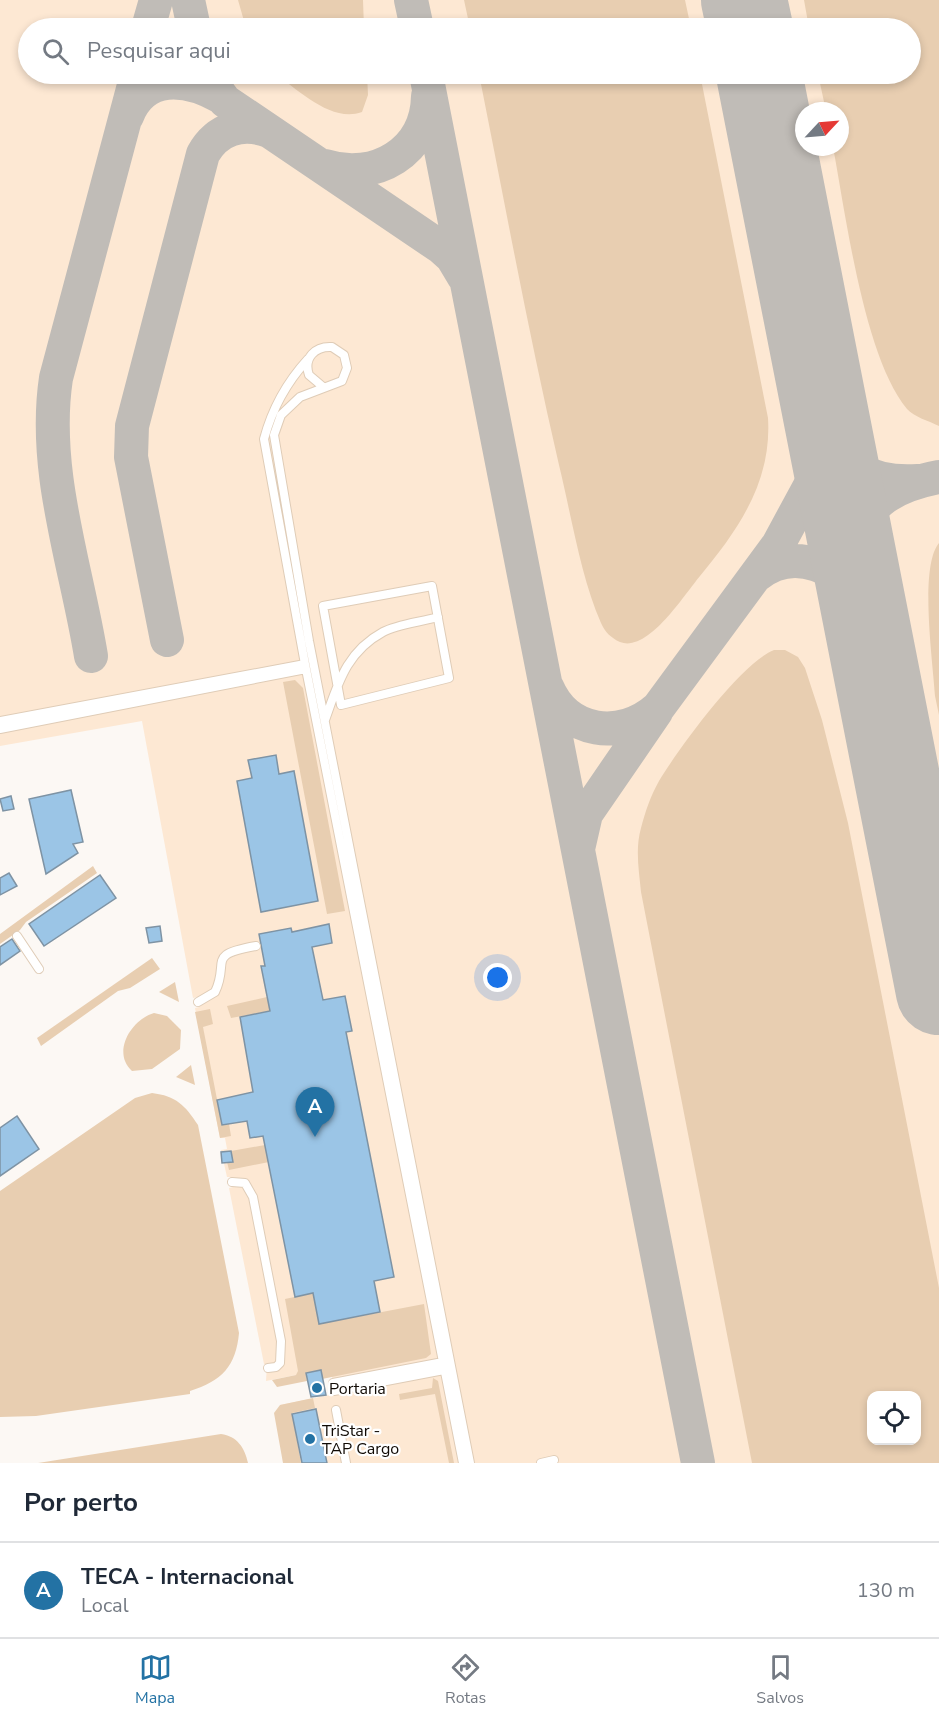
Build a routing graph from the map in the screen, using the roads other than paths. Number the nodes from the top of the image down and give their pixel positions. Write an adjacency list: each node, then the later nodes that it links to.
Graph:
1 (309, 358): 2 (lane); 2 (lane); 4 (lane)
2 (322, 386): 7 (lane)
3 (438, 617): 5 (lane); 5 (lane); 5 (lane)
4 (305, 666): 6 (lane); 8 (lane); 14 (lane)
5 (338, 684): 7 (lane)
6 (0, 721)
7 (325, 721): 21 (lane)
8 (0, 729)
9 (17, 936): 11 (lane)
10 (256, 946): 12 (lane)
11 (39, 969)
12 (198, 1002)
13 (232, 1182): 15 (lane)
14 (443, 1366): 16 (lane); 20 (lane)
15 (268, 1368)
16 (334, 1387)
17 (336, 1410): 19 (lane)
18 (554, 1460): 22 (lane)
19 (346, 1463)
20 (463, 1463)
21 (470, 1463)
22 (541, 1463)

